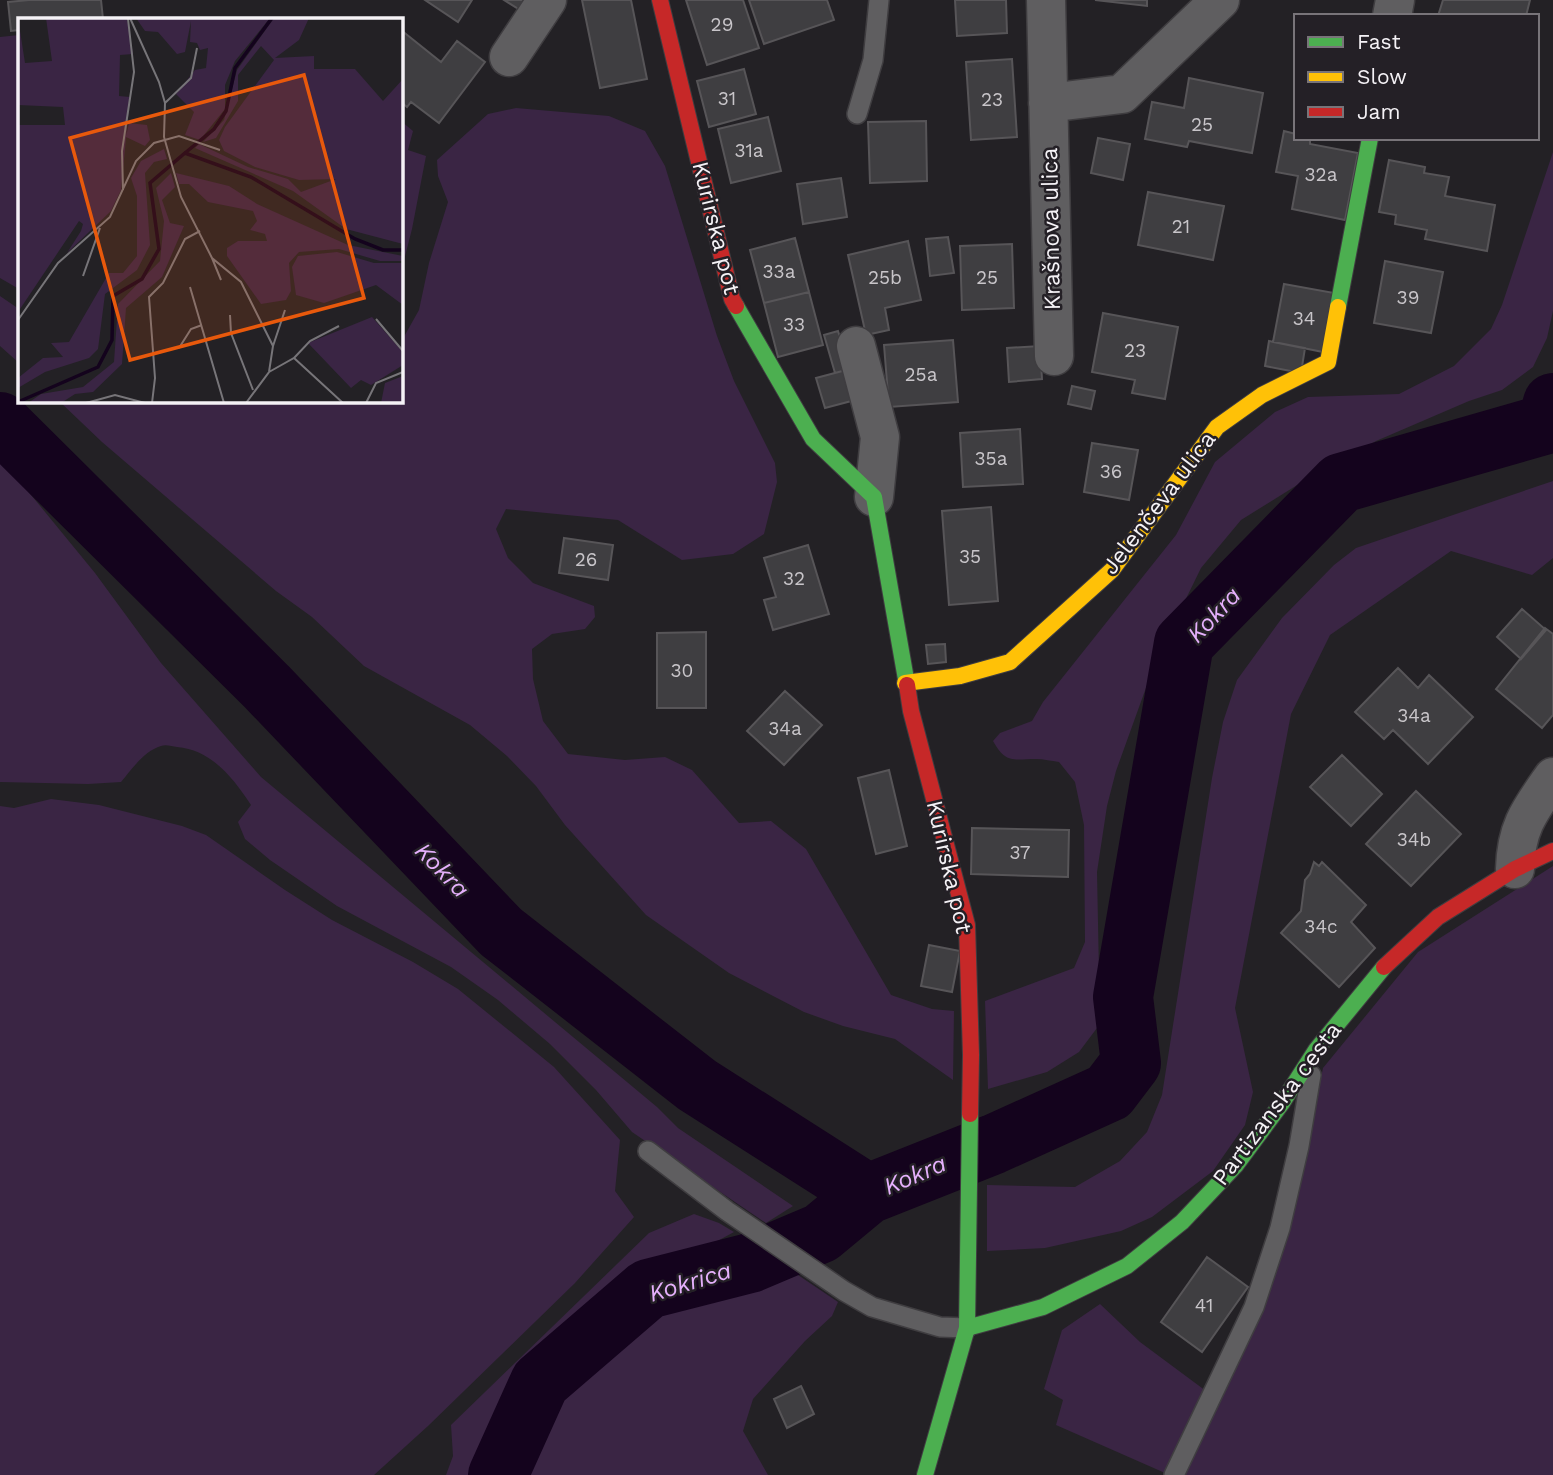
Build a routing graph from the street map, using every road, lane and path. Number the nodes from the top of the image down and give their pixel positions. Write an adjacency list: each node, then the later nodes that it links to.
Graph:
1 (547, 0): 6 (street)
2 (660, 0): 12 (street, Kurirska pot)
3 (879, 0): 8 (lane)
4 (1046, 0): 7 (street, Krašnova ulica)
5 (1220, 0): 7 (street)
6 (509, 57)
7 (1048, 103): 11 (street, Krašnova ulica)
8 (857, 114)
9 (1370, 140): 13 (street, Jelenčeva ulica)
10 (856, 346): 12 (street, Kurirska pot)
11 (1054, 356)
12 (874, 497): 13 (street, Kurirska pot)
13 (905, 683): 19 (street, Kurirska pot)
14 (1553, 777): 16 (street)
15 (1553, 851): 16 (street, Partizanska cesta)
16 (1515, 869): 17 (street, Partizanska cesta)
17 (1316, 1050): 19 (street, Partizanska cesta); 21 (lane)
18 (648, 1151): 19 (lane)
19 (967, 1328): 20 (street)
20 (925, 1475)
21 (1174, 1475)

